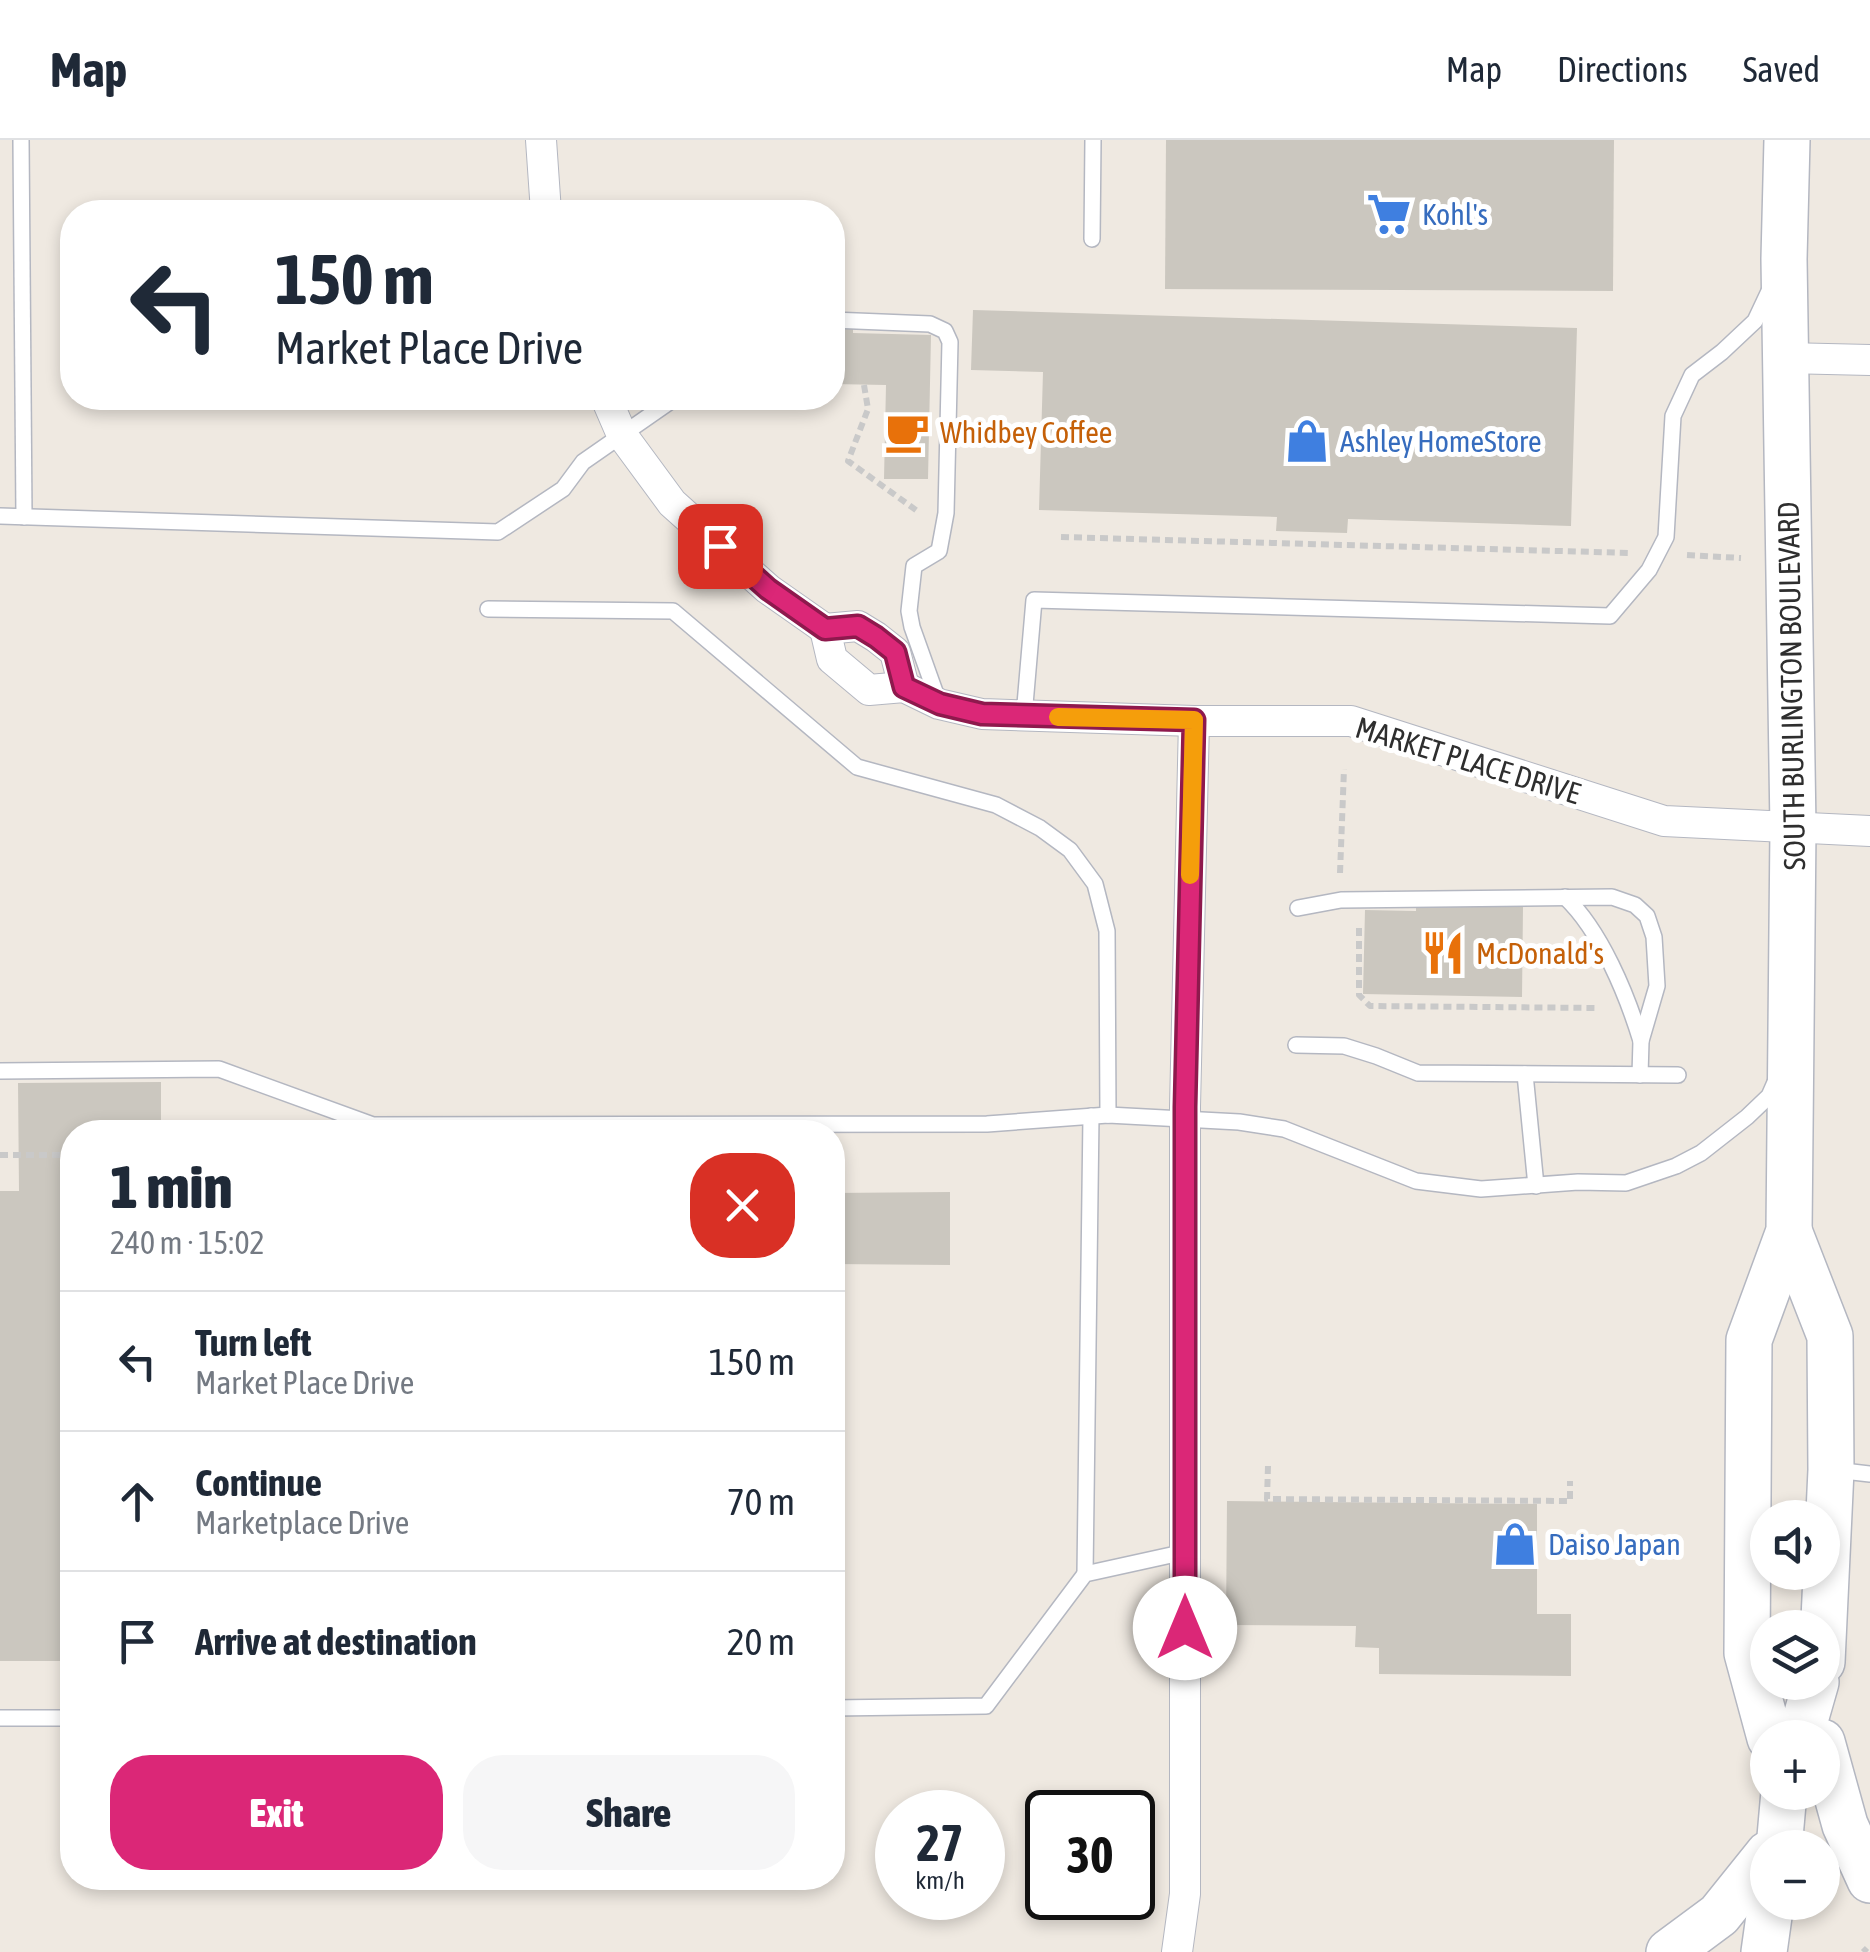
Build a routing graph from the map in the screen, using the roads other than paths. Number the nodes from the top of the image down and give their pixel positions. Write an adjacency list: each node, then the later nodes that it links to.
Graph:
1 (22, 140): 15 (lane)
2 (541, 140): 5 (street)
3 (1092, 140): 6 (lane)
4 (1787, 140): 7 (main road, SOUTH BURLINGTON BOULEVARD)
5 (545, 200)
6 (1092, 239)
7 (1784, 259): 9 (main road, SOUTH BURLINGTON BOULEVARD); 20 (lane)
8 (845, 321): 19 (lane)
9 (1786, 358): 10 (street); 22 (main road, SOUTH BURLINGTON BOULEVARD)
10 (1870, 360)
11 (611, 410): 13 (street)
12 (658, 410): 13 (lane)
13 (622, 435): 15 (lane); 17 (street)
14 (0, 516): 15 (lane)
15 (24, 517)
16 (488, 610): 33 (lane)
17 (825, 629): 18 (street); 18 (street, MARKET PLACE DRIVE)
18 (904, 687): 19 (street, MARKET PLACE DRIVE)
19 (940, 704): 20 (street, MARKET PLACE DRIVE)
20 (1024, 716): 21 (street, MARKET PLACE DRIVE)
21 (1194, 720): 22 (street, MARKET PLACE DRIVE); 35 (street)
22 (1794, 828): 23 (street, MARKET PLACE DRIVE); 28 (main road, SOUTH BURLINGTON BOULEVARD)
23 (1870, 831)
24 (1566, 898): 25 (lane); 26 (lane); 26 (lane)
25 (1298, 908)
26 (1641, 1042): 31 (lane)
27 (1296, 1045): 30 (lane)
28 (1789, 1049): 38 (lane); 39 (main road, SOUTH BURLINGTON BOULEVARD)
29 (0, 1072): 36 (lane)
30 (1526, 1074): 31 (lane); 38 (lane)
31 (1640, 1074): 32 (lane)
32 (1678, 1075)
33 (1108, 1115): 34 (lane); 35 (lane)
34 (1091, 1116): 37 (lane); 42 (lane)
35 (1185, 1119): 38 (lane); 41 (street)
36 (357, 1120)
37 (845, 1124)
38 (1536, 1186)
39 (1788, 1231): 40 (main road, SOUTH BURLINGTON BOULEVARD); 47 (main road, SOUTH BURLINGTON BOULEVARD)
40 (1851, 1472): 44 (main road, SOUTH BURLINGTON BOULEVARD)
41 (1185, 1552): 42 (lane); 51 (street)
42 (1085, 1574): 43 (lane)
43 (845, 1708)
44 (1816, 1710): 49 (main road, SOUTH BURLINGTON BOULEVARD)
45 (0, 1718): 46 (lane)
46 (60, 1718)
47 (1765, 1720)
48 (1750, 1877): 52 (main road)
49 (1870, 1880)
50 (1768, 1920): 53 (main road)
51 (1177, 1952)
52 (1668, 1952)
53 (1764, 1952)

